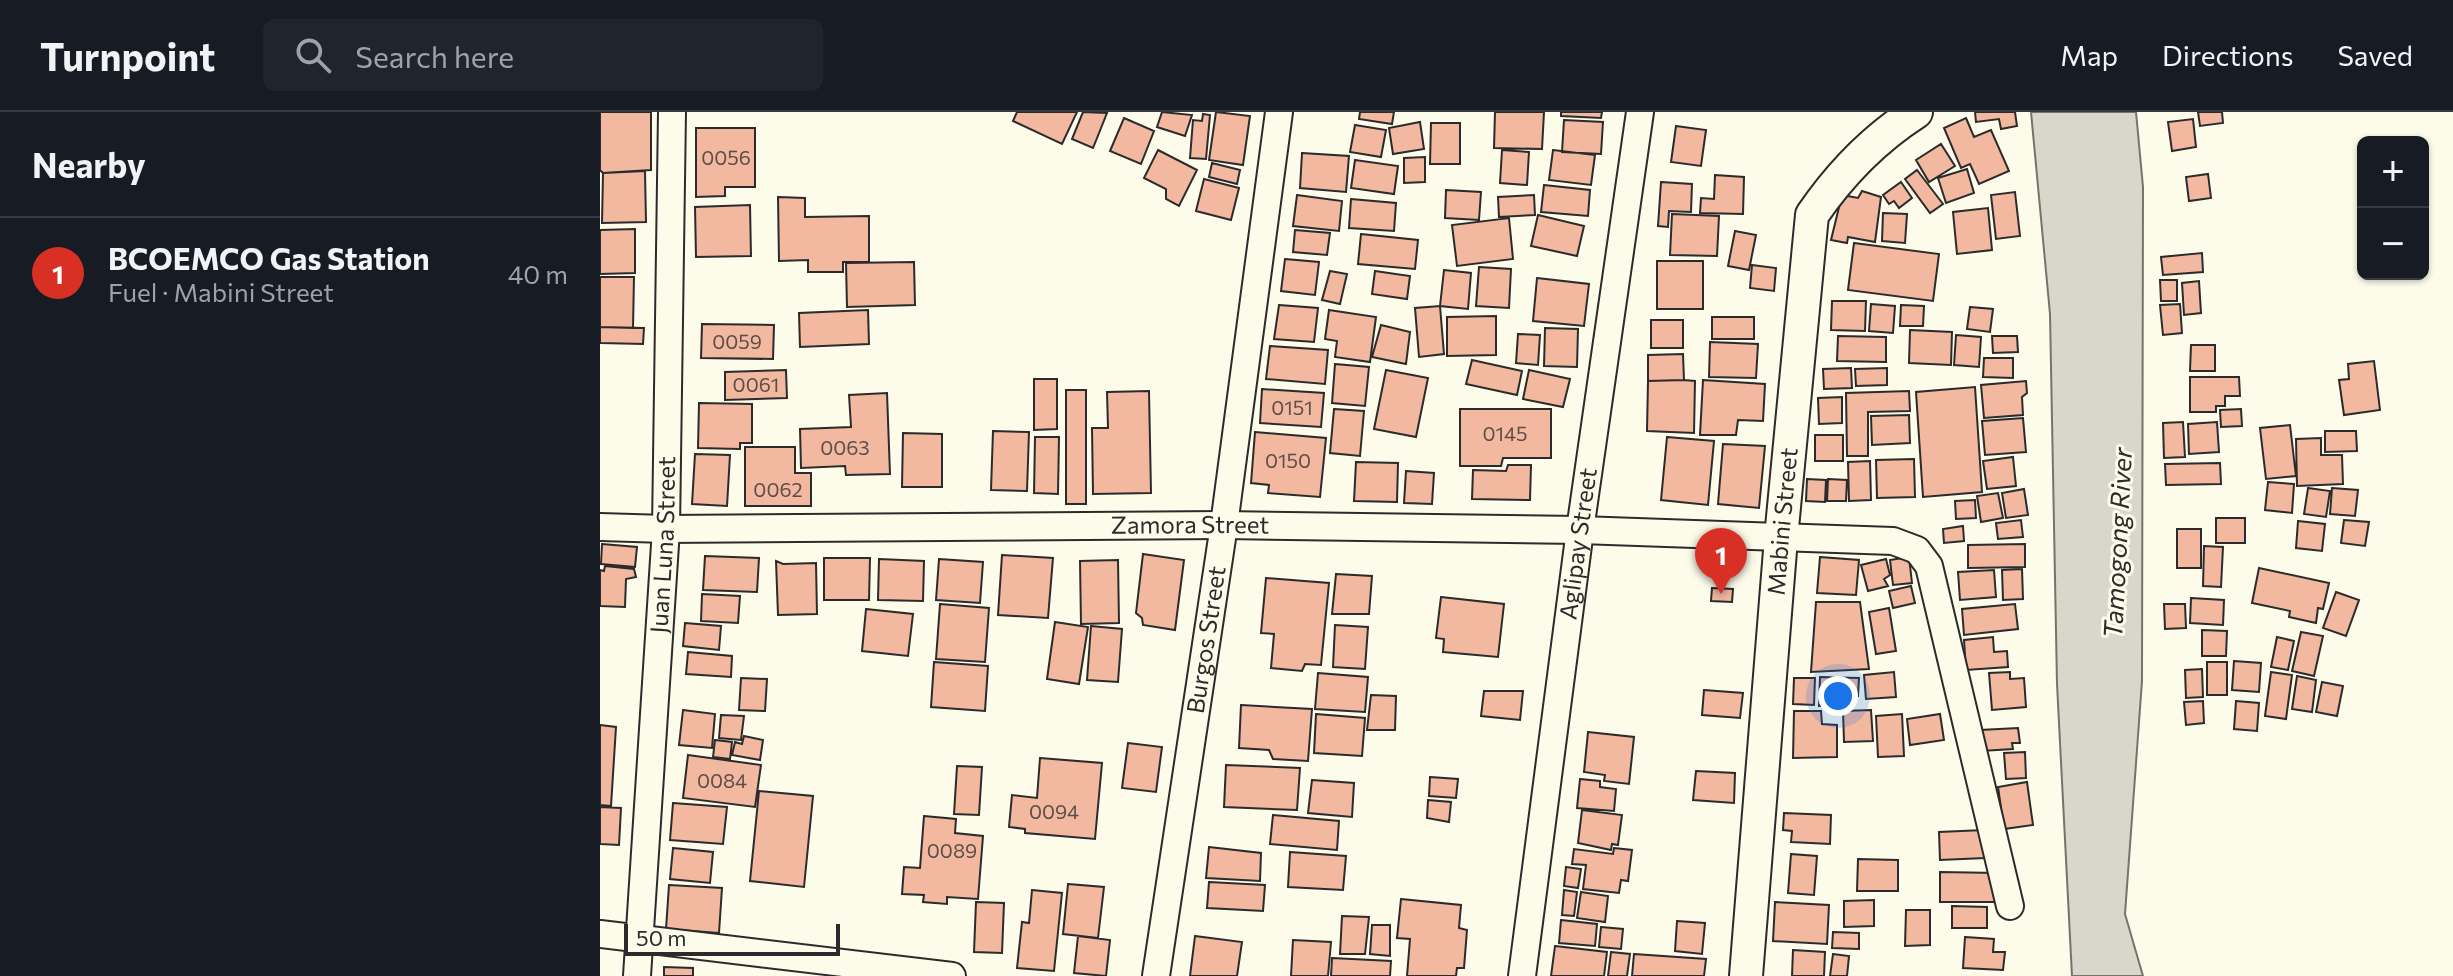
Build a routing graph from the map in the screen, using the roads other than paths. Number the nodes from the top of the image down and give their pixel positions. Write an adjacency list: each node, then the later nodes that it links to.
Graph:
1 (672, 112): 7 (street, Juan Luna Street)
2 (1279, 112): 5 (street, Burgos Street)
3 (1640, 112): 8 (street, Aglipay Street)
4 (1916, 112): 9 (street, Mabini Street)
5 (1224, 525): 7 (street, Zamora Street); 8 (street, Zamora Street); 15 (street, Burgos Street)
6 (600, 527): 7 (street, Zamora Street)
7 (666, 529): 12 (street, Juan Luna Street)
8 (1580, 530): 9 (street, Zamora Street); 16 (street, Aglipay Street)
9 (1781, 538): 10 (street, Zamora Street); 17 (street, Mabini Street)
10 (2010, 906)
11 (600, 934): 12 (street)
12 (638, 937): 13 (street, Juan Luna Street); 14 (street)
13 (637, 976)
14 (952, 976)
15 (1156, 976)
16 (1522, 976)
17 (1746, 976)

